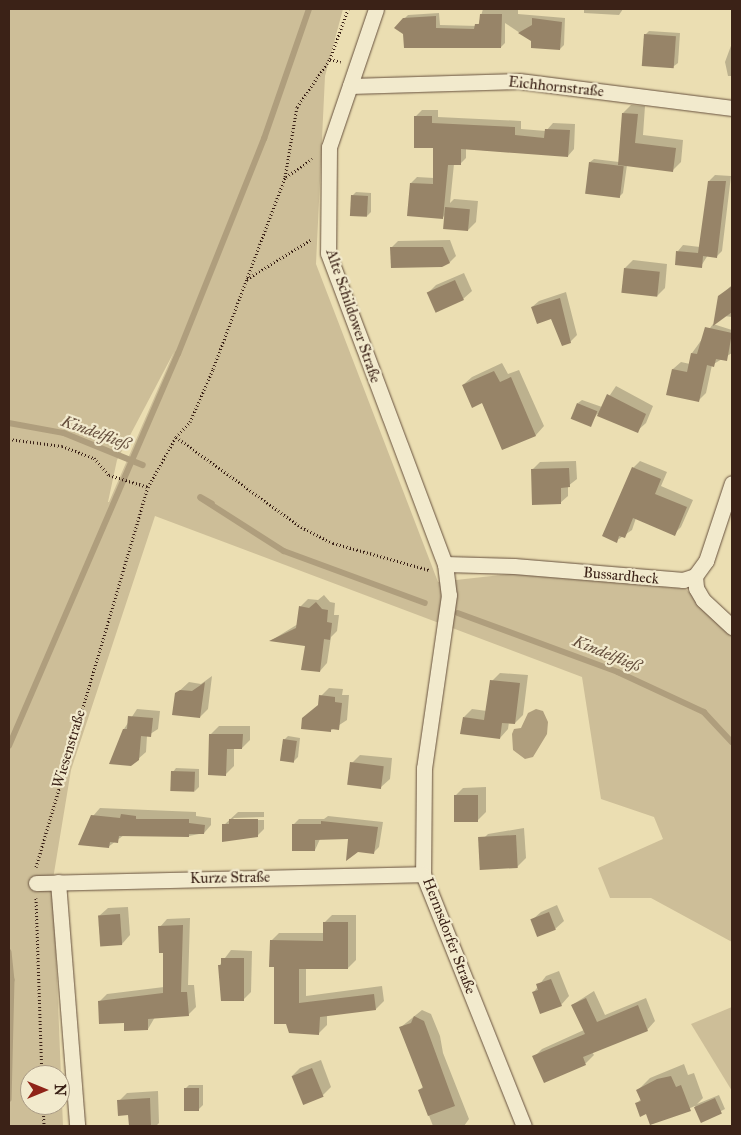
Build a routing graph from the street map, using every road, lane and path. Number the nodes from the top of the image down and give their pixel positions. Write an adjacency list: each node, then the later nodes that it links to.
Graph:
1 (348, 9): 6 (path, Wiesenstraße)
2 (376, 9): 3 (street, Alte Schildower Straße)
3 (350, 86): 4 (street, Eichhornstraße); 5 (street, Alte Schildower Straße)
4 (732, 108)
5 (329, 147): 6 (path); 7 (street, Alte Schildower Straße)
6 (285, 177): 8 (path, Wiesenstraße)
7 (326, 230): 8 (path); 13 (street, Alte Schildower Straße)
8 (246, 280): 9 (path, Wiesenstraße)
9 (176, 437): 12 (path, Wiesenstraße); 13 (path)
10 (9, 439): 12 (path)
11 (732, 483): 14 (street)
12 (148, 488): 19 (path, Wiesenstraße)
13 (445, 568): 14 (street, Bussardheck); 15 (street, Alte Schildower Straße)
14 (695, 576): 16 (street)
15 (445, 623): 17 (street, Hermsdorfer Straße)
16 (732, 626)
17 (424, 874): 18 (street, Kurze Straße); 22 (street, Hermsdorfer Straße)
18 (58, 882): 19 (street, Kurze Straße); 21 (street)
19 (36, 883): 20 (path, Wiesenstraße)
20 (42, 1065)
21 (77, 1126)
22 (524, 1126)

